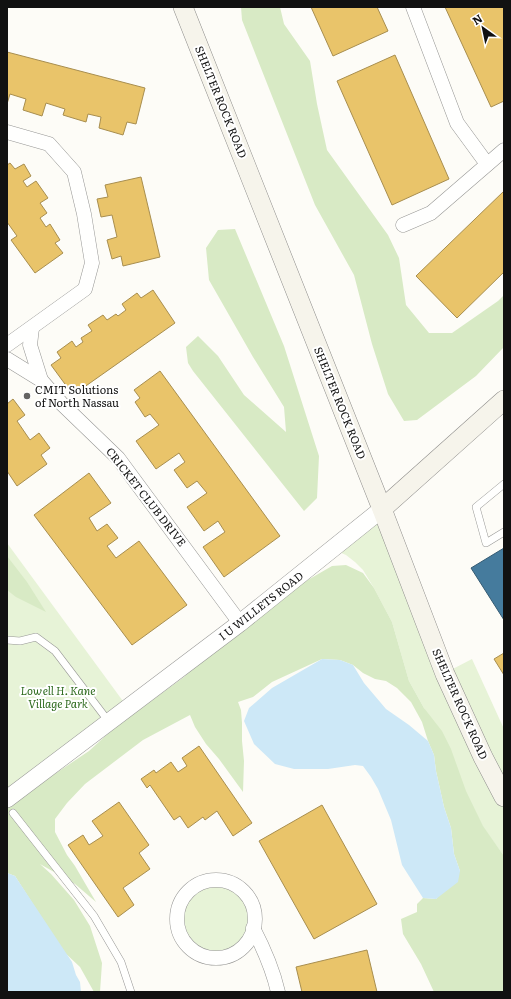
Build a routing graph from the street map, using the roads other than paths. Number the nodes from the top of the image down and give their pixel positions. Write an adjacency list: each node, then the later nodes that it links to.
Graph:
1 (183, 7): 13 (main road, SHELTER ROCK ROAD)
2 (413, 7): 5 (street)
3 (7, 132): 7 (street)
4 (504, 150): 5 (street)
5 (487, 164): 6 (street)
6 (403, 225)
7 (32, 328): 8 (street); 10 (street, CRICKET CLUB DRIVE)
8 (7, 344)
9 (7, 359): 10 (street, CRICKET CLUB DRIVE)
10 (41, 380): 15 (street, CRICKET CLUB DRIVE)
11 (504, 400): 13 (main road, I U WILLETS ROAD)
12 (504, 484): 14 (lane)
13 (382, 509): 15 (street, I U WILLETS ROAD); 18 (main road, SHELTER ROCK ROAD)
14 (504, 532)
15 (240, 623): 17 (street, I U WILLETS ROAD)
16 (7, 640): 17 (lane)
17 (110, 723): 19 (street, I U WILLETS ROAD)
18 (504, 797)
19 (10, 806): 21 (lane)
20 (254, 928): 20 (street); 22 (street)
21 (131, 992)
22 (278, 992)

